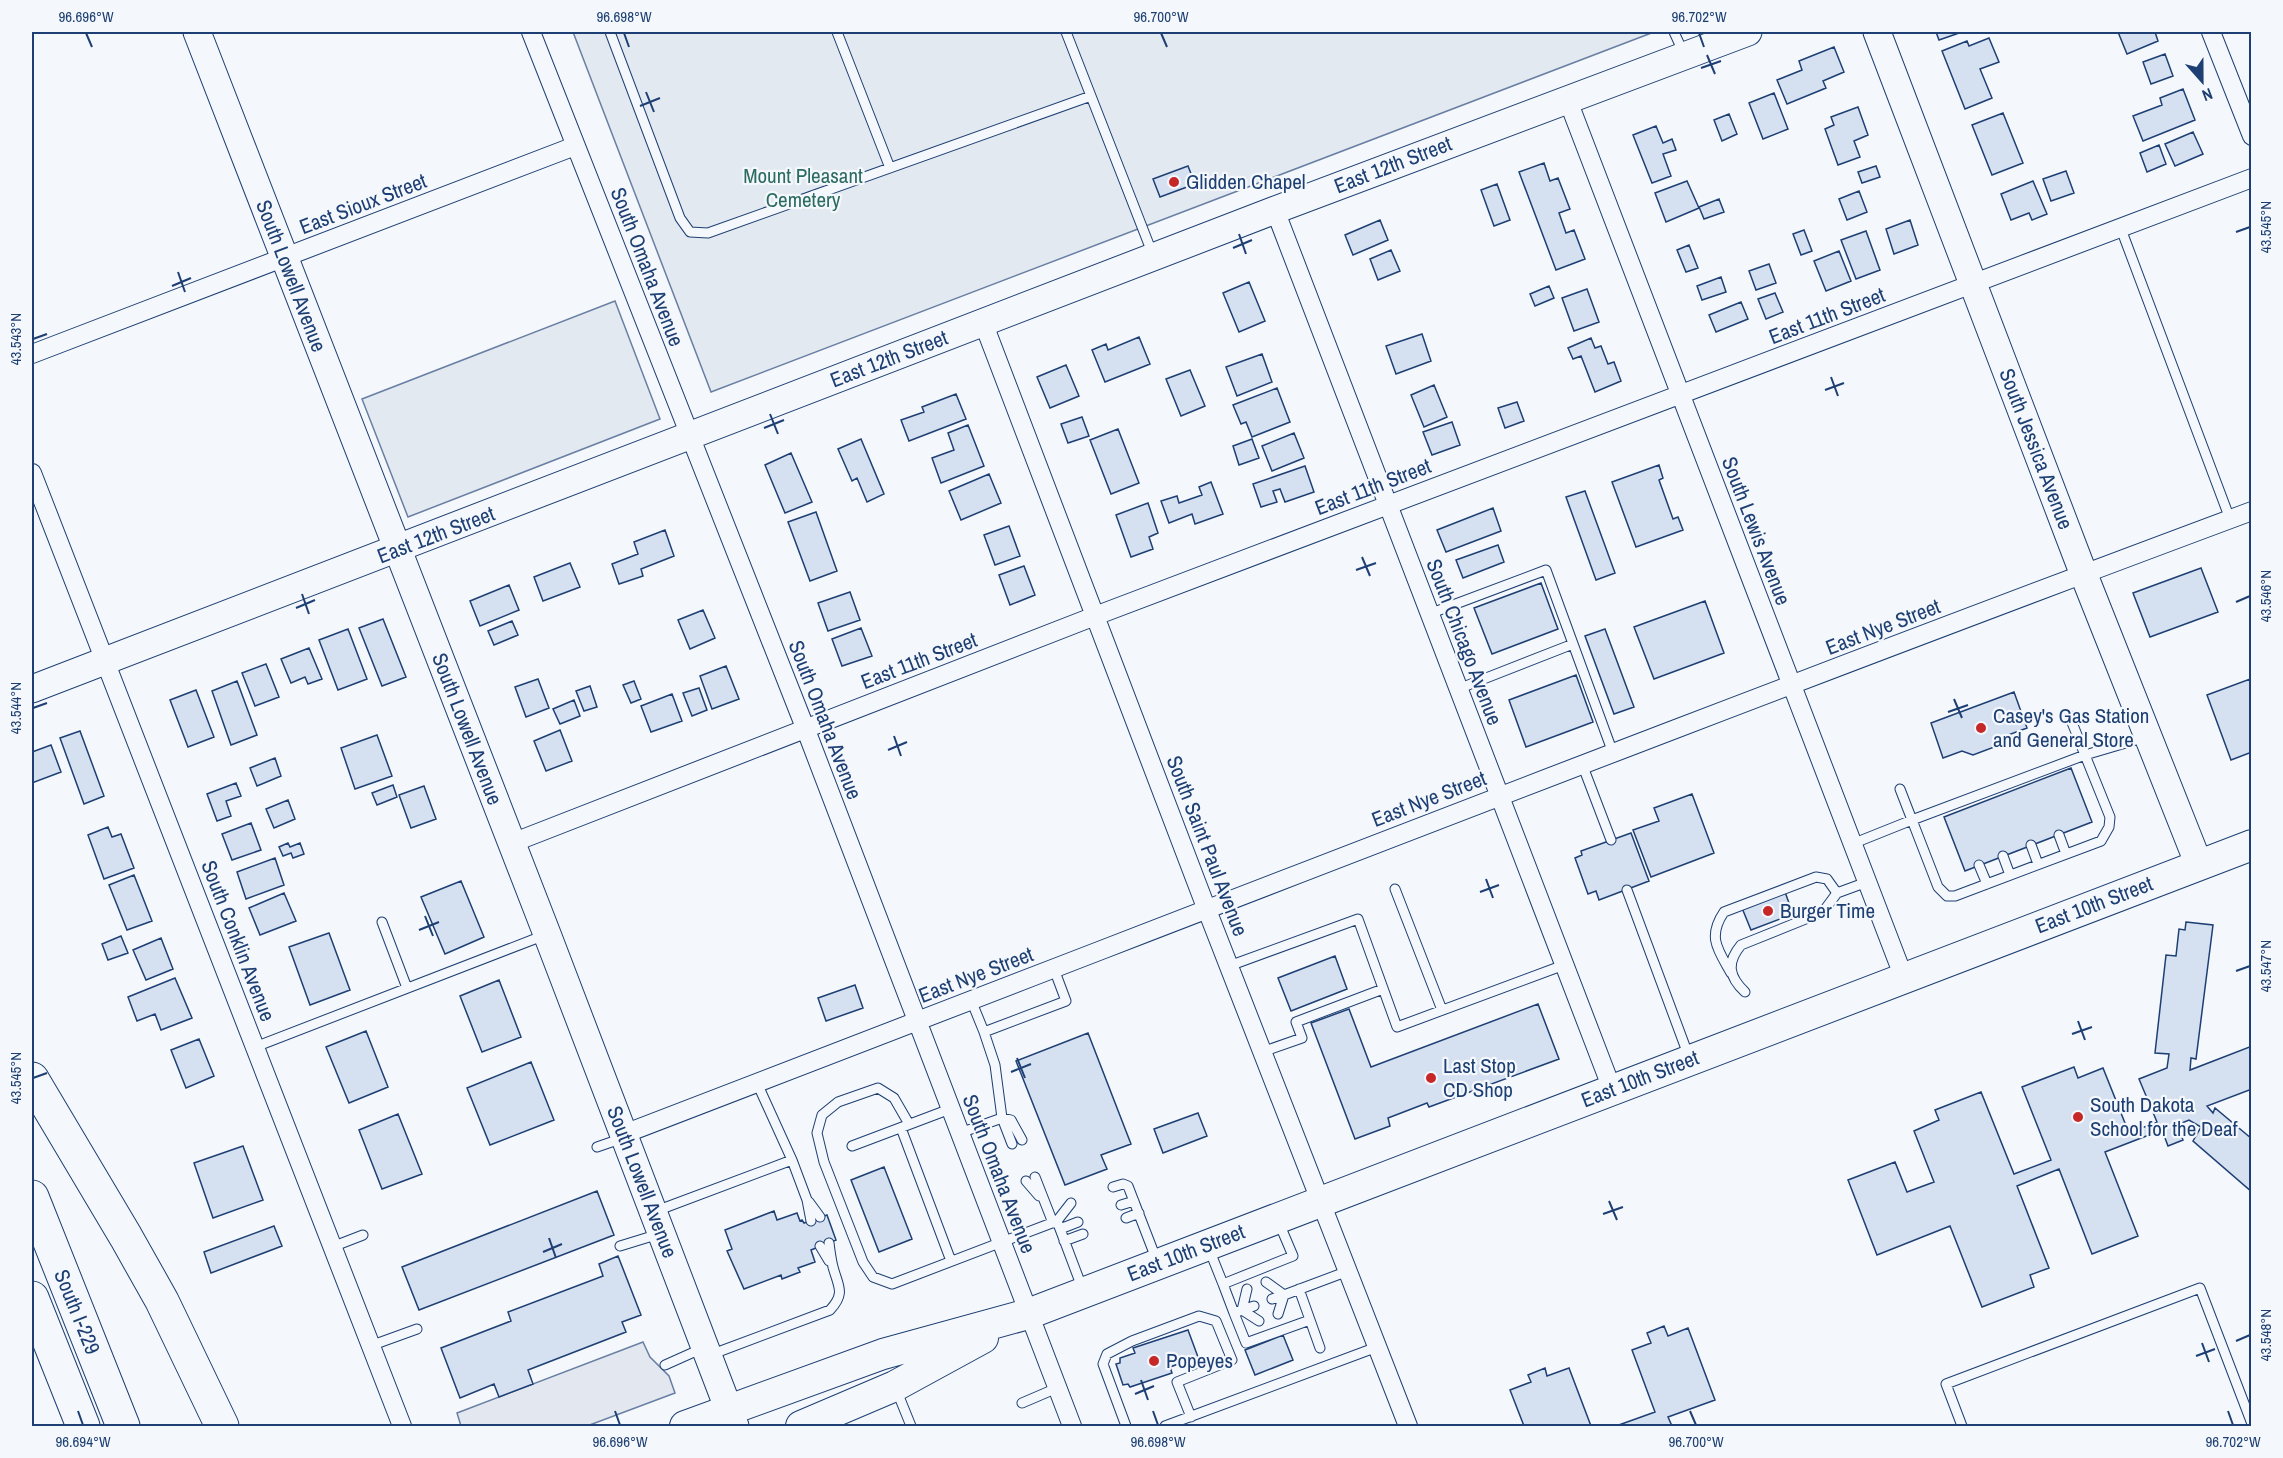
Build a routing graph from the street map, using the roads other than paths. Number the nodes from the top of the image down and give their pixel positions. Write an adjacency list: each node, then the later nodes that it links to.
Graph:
1 (197, 32): 20 (street, South Lowell Avenue)
2 (531, 32): 14 (street, South Omaha Avenue)
3 (610, 32): 15 (lane)
4 (837, 32): 15 (lane)
5 (1065, 32): 11 (lane)
6 (1674, 32): 10 (lane)
7 (1748, 32): 10 (street, East 12th Street)
8 (1877, 32): 21 (street, South Jessica Avenue)
9 (2211, 32): 13 (street)
10 (1685, 56): 12 (street, East 12th Street)
11 (1091, 96): 15 (lane); 19 (lane)
12 (1567, 99): 17 (street, East 12th Street); 24 (street, South Lewis Avenue)
13 (2252, 136)
14 (575, 146): 20 (street, East Sioux Street); 25 (street, South Omaha Avenue)
15 (890, 168)
16 (2252, 178): 18 (street, East 11th Street)
17 (1275, 210): 19 (street, East 12th Street); 27 (street, South Chicago Avenue)
18 (2121, 229): 21 (street, East 11th Street); 29 (lane)
19 (1154, 257): 22 (street, East 12th Street)
20 (284, 258): 23 (street, East Sioux Street); 30 (street, South Lowell Avenue)
21 (1974, 284): 24 (street, East 11th Street); 31 (street, South Jessica Avenue)
22 (983, 322): 25 (street, East 12th Street); 33 (street, South Saint Paul Avenue)
23 (32, 354)
24 (1682, 395): 27 (street, East 11th Street); 36 (street, South Lewis Avenue)
25 (689, 436): 30 (street, East 12th Street); 40 (street, South Omaha Avenue)
26 (32, 473): 35 (street, South Conklin Avenue)
27 (1387, 505): 32 (street, South Chicago Avenue); 33 (street, East 11th Street)
28 (2252, 511): 29 (street, East Nye Street)
29 (2230, 519): 31 (street, East Nye Street)
30 (397, 550): 35 (street, East 12th Street); 50 (street, South Lowell Avenue)
31 (2084, 575): 36 (street, East Nye Street); 41 (street, South Jessica Avenue)
32 (1429, 614): 34 (lane); 38 (street, South Chicago Avenue)
33 (1095, 616): 40 (street, East 11th Street); 65 (street, South Saint Paul Avenue)
34 (1573, 644): 38 (lane); 42 (lane)
35 (105, 661): 37 (street, East 12th Street); 80 (street, South Conklin Avenue)
36 (1791, 686): 42 (street, East Nye Street); 51 (street, South Lewis Avenue)
37 (32, 689)
38 (1458, 689): 46 (street, South Chicago Avenue)
39 (2069, 715): 43 (lane)
40 (806, 730): 50 (street, East 11th Street); 78 (street, South Omaha Avenue)
41 (2148, 737): 43 (lane); 58 (street, South Jessica Avenue)
42 (1613, 753): 44 (street, East Nye Street)
43 (2085, 755): 47 (lane); 54 (lane)
44 (1582, 764): 46 (street, East Nye Street); 49 (lane)
45 (1900, 789): 47 (lane)
46 (1499, 796): 65 (street, East Nye Street); 68 (street, South Chicago Avenue)
47 (1912, 820): 51 (lane); 61 (lane)
48 (2059, 835): 54 (lane)
49 (1611, 840)
50 (512, 843): 67 (street, South Lowell Avenue)
51 (1852, 843): 60 (street, South Lewis Avenue)
52 (2252, 845): 58 (main road, East 10th Street)
53 (2031, 846): 56 (lane)
54 (2066, 854): 56 (lane)
55 (2003, 856): 59 (lane)
56 (2038, 864): 59 (lane)
57 (1980, 865): 61 (lane)
58 (2199, 865): 72 (main road, East 10th Street)
59 (2010, 875): 61 (lane)
60 (1867, 882): 64 (lane); 72 (street, South Lewis Avenue)
61 (1987, 884)
62 (1395, 889): 77 (lane)
63 (1627, 890): 82 (lane)
64 (1837, 893): 71 (lane); 71 (lane)
65 (1207, 910): 69 (street, South Saint Paul Avenue); 70 (street, East Nye Street)
66 (382, 922): 73 (lane)
67 (547, 934): 73 (lane); 90 (street, South Lowell Avenue)
68 (1564, 965): 77 (lane); 85 (street, South Chicago Avenue)
69 (1229, 966): 74 (lane); 81 (street, South Saint Paul Avenue)
70 (1054, 969): 76 (street, East Nye Street); 79 (lane)
71 (1731, 973): 75 (lane)
72 (1904, 978): 82 (main road, East 10th Street)
73 (408, 988): 80 (lane)
74 (1383, 989): 77 (lane); 81 (lane)
75 (1745, 992)
76 (971, 1000): 78 (street, East Nye Street); 79 (lane)
77 (1442, 1010)
78 (917, 1021): 84 (street, East Nye Street); 86 (street, South Omaha Avenue)
79 (984, 1032): 87 (lane)
80 (255, 1047): 117 (street, South Conklin Avenue)
81 (1262, 1052): 100 (street, South Saint Paul Avenue)
82 (1690, 1060): 85 (main road, East 10th Street)
83 (32, 1079): 149 (highway)
84 (757, 1083): 90 (street, East Nye Street); 95 (lane)
85 (1612, 1089): 100 (main road, East 10th Street)
86 (950, 1109): 88 (lane); 89 (street, South Omaha Avenue)
87 (1002, 1118): 89 (lane); 91 (lane); 92 (lane)
88 (905, 1126): 93 (lane); 118 (lane); 118 (lane)
89 (960, 1133): 112 (street, South Omaha Avenue)
90 (625, 1136): 94 (lane); 107 (street, South Lowell Avenue)
91 (1022, 1140)
92 (1012, 1144)
93 (852, 1146)
94 (597, 1147)
95 (792, 1160): 106 (lane); 107 (lane)
96 (1031, 1179): 109 (lane)
97 (1113, 1187): 99 (lane)
98 (32, 1197): 148 (highway, South I-229)
99 (1134, 1201): 102 (lane); 103 (lane)
100 (1321, 1201): 104 (main road, East 10th Street); 120 (street, South Saint Paul Avenue)
101 (1071, 1203): 109 (lane)
102 (1121, 1205)
103 (1139, 1213): 105 (lane); 119 (lane)
104 (1277, 1217): 114 (main road, East 10th Street); 122 (lane)
105 (1126, 1218)
106 (815, 1219)
107 (657, 1222): 116 (lane); 139 (street, South Lowell Avenue)
108 (1078, 1222): 109 (lane)
109 (1056, 1224): 112 (lane); 113 (lane)
110 (1083, 1234): 113 (lane)
111 (363, 1235): 117 (lane)
112 (1001, 1241): 118 (lane); 131 (street, South Omaha Avenue)
113 (1064, 1241): 125 (lane)
114 (1207, 1244): 119 (main road, East 10th Street); 122 (lane)
115 (824, 1245): 139 (lane)
116 (620, 1246)
117 (332, 1247): 136 (street, South Conklin Avenue)
118 (951, 1261)
119 (1158, 1264): 125 (main road, East 10th Street)
120 (1348, 1271): 124 (lane); 137 (street, South Saint Paul Avenue)
121 (1266, 1282): 126 (lane)
122 (1223, 1284): 130 (lane)
123 (1247, 1289): 130 (lane)
124 (1299, 1289): 126 (lane); 133 (lane)
125 (1084, 1292): 131 (main road, East 10th Street)
126 (1284, 1295): 128 (lane); 132 (lane)
127 (32, 1298): 147 (highway, South I-229)
128 (1272, 1299)
129 (1254, 1306): 130 (lane)
130 (1238, 1312): 133 (lane); 134 (lane)
131 (1028, 1314): 141 (main road, East 10th Street); 142 (street, South Omaha Avenue); 145 (main road, East 10th Street)
132 (1278, 1314)
133 (1310, 1320): 138 (lane)
134 (1259, 1321)
135 (417, 1329): 136 (lane)
136 (370, 1346): 150 (street, South Conklin Avenue)
137 (1377, 1347): 144 (lane); 157 (street, South Saint Paul Avenue)
138 (1320, 1348)
139 (706, 1351): 140 (lane); 145 (street, South Lowell Avenue)
140 (665, 1365)
141 (895, 1386): 152 (main road, East 10th Street); 153 (lane)
142 (1057, 1388): 143 (lane); 154 (street, South Omaha Avenue)
143 (1022, 1403)
144 (1191, 1417): 155 (lane); 156 (lane)
145 (732, 1418): 151 (main road, East 10th Street)
146 (2252, 1424): 158 (lane)
147 (83, 1426)
148 (123, 1426)
149 (222, 1426)
150 (402, 1426)
151 (686, 1426)
152 (801, 1426)
153 (911, 1426)
154 (1072, 1426)
155 (1126, 1426)
156 (1165, 1426)
157 (1408, 1426)
158 (1962, 1426)

